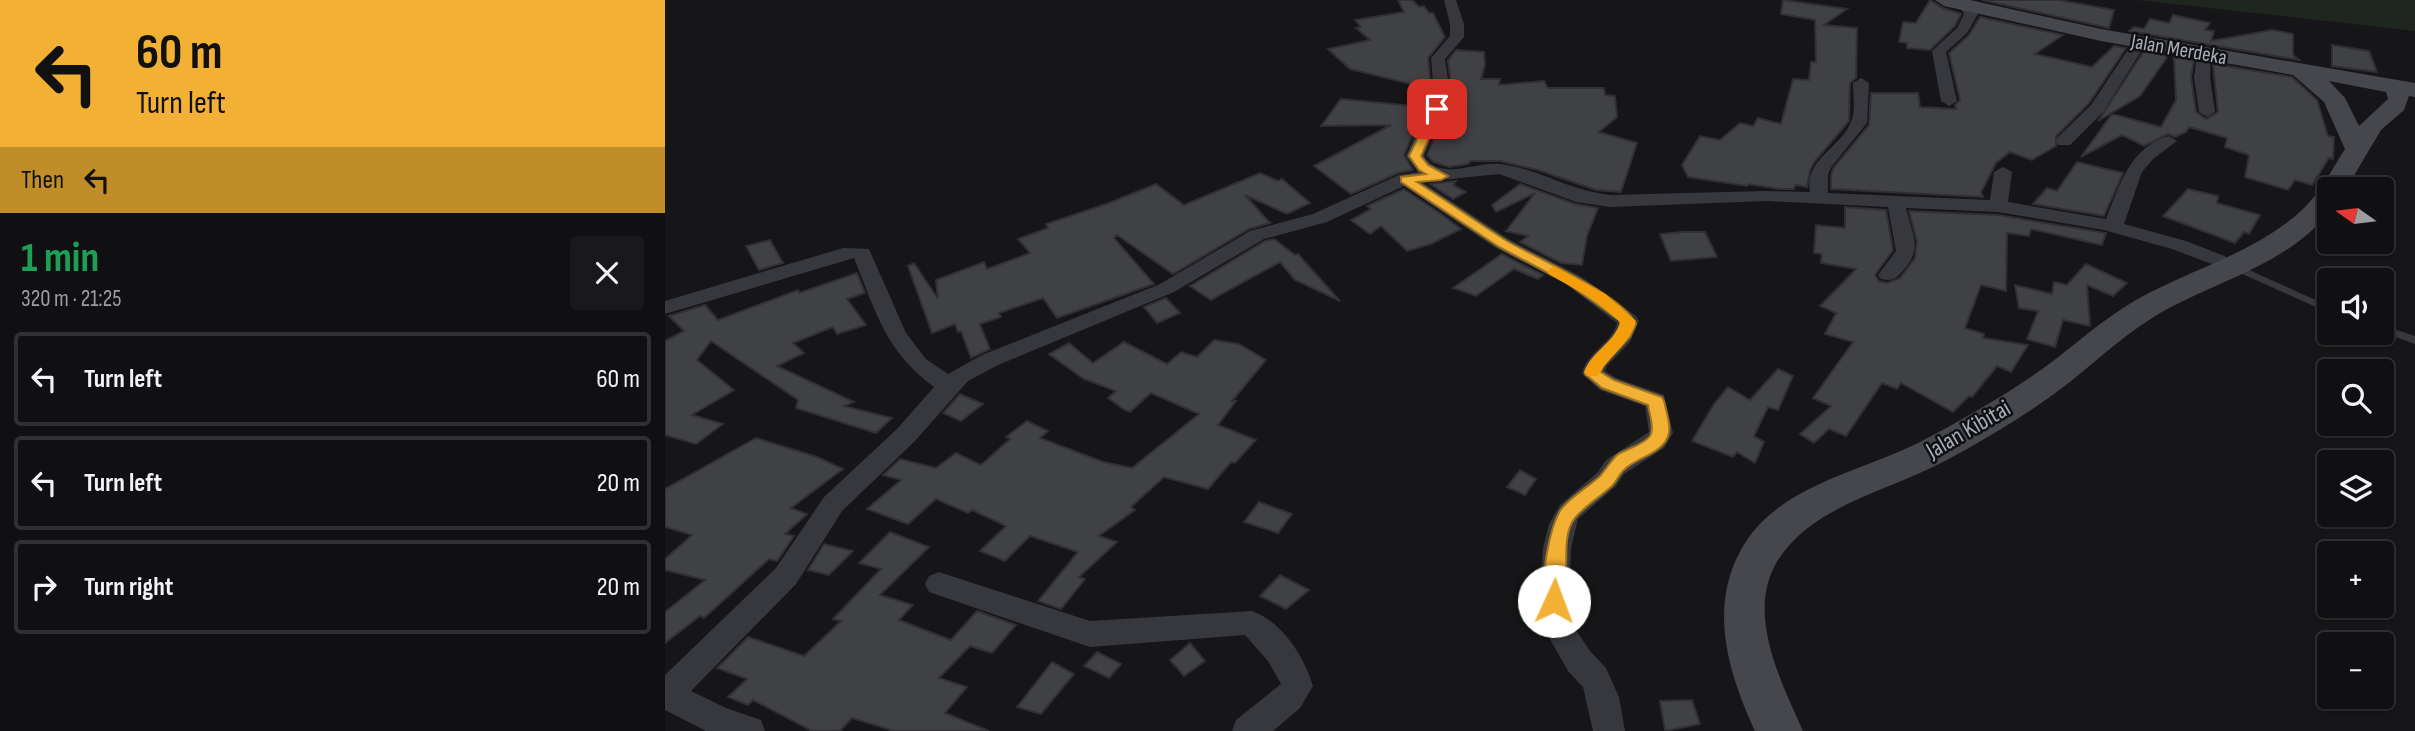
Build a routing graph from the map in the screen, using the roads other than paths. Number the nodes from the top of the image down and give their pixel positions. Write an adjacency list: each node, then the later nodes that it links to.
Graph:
1 (1450, 0): 15 (street)
2 (1944, 0): 3 (street, Jalan Merdeka)
3 (1967, 7): 4 (street, Jalan Merdeka); 9 (street)
4 (2140, 42): 5 (street, Jalan Merdeka); 11 (street)
5 (2204, 54): 6 (street, Jalan Merdeka); 10 (street)
6 (2297, 71): 8 (street, Jalan Merdeka); 13 (street)
7 (1861, 83): 18 (street)
8 (2406, 89): 13 (street)
9 (1949, 101)
10 (2207, 112)
11 (2064, 141)
12 (2169, 141): 22 (street)
13 (2358, 150): 16 (street)
14 (2003, 172): 20 (street)
15 (1441, 176): 17 (street); 18 (street)
16 (2341, 177)
17 (1405, 179): 29 (street); 34 (street)
18 (1820, 197): 19 (street)
19 (1896, 202): 20 (street); 24 (street)
20 (1998, 206): 22 (street)
21 (2317, 210): 23 (street, Jalan Kibitai)
22 (2113, 226): 23 (street)
23 (2230, 265): 25 (lane); 35 (street, Jalan Kibitai)
24 (1888, 275)
25 (2317, 305)
26 (665, 308): 29 (street)
27 (2394, 333): 28 (lane)
28 (2415, 340)
29 (948, 386): 31 (street)
30 (939, 584): 33 (street)
31 (666, 695): 32 (street)
32 (749, 731)
33 (1248, 731)
34 (1609, 731)
35 (1779, 731)

